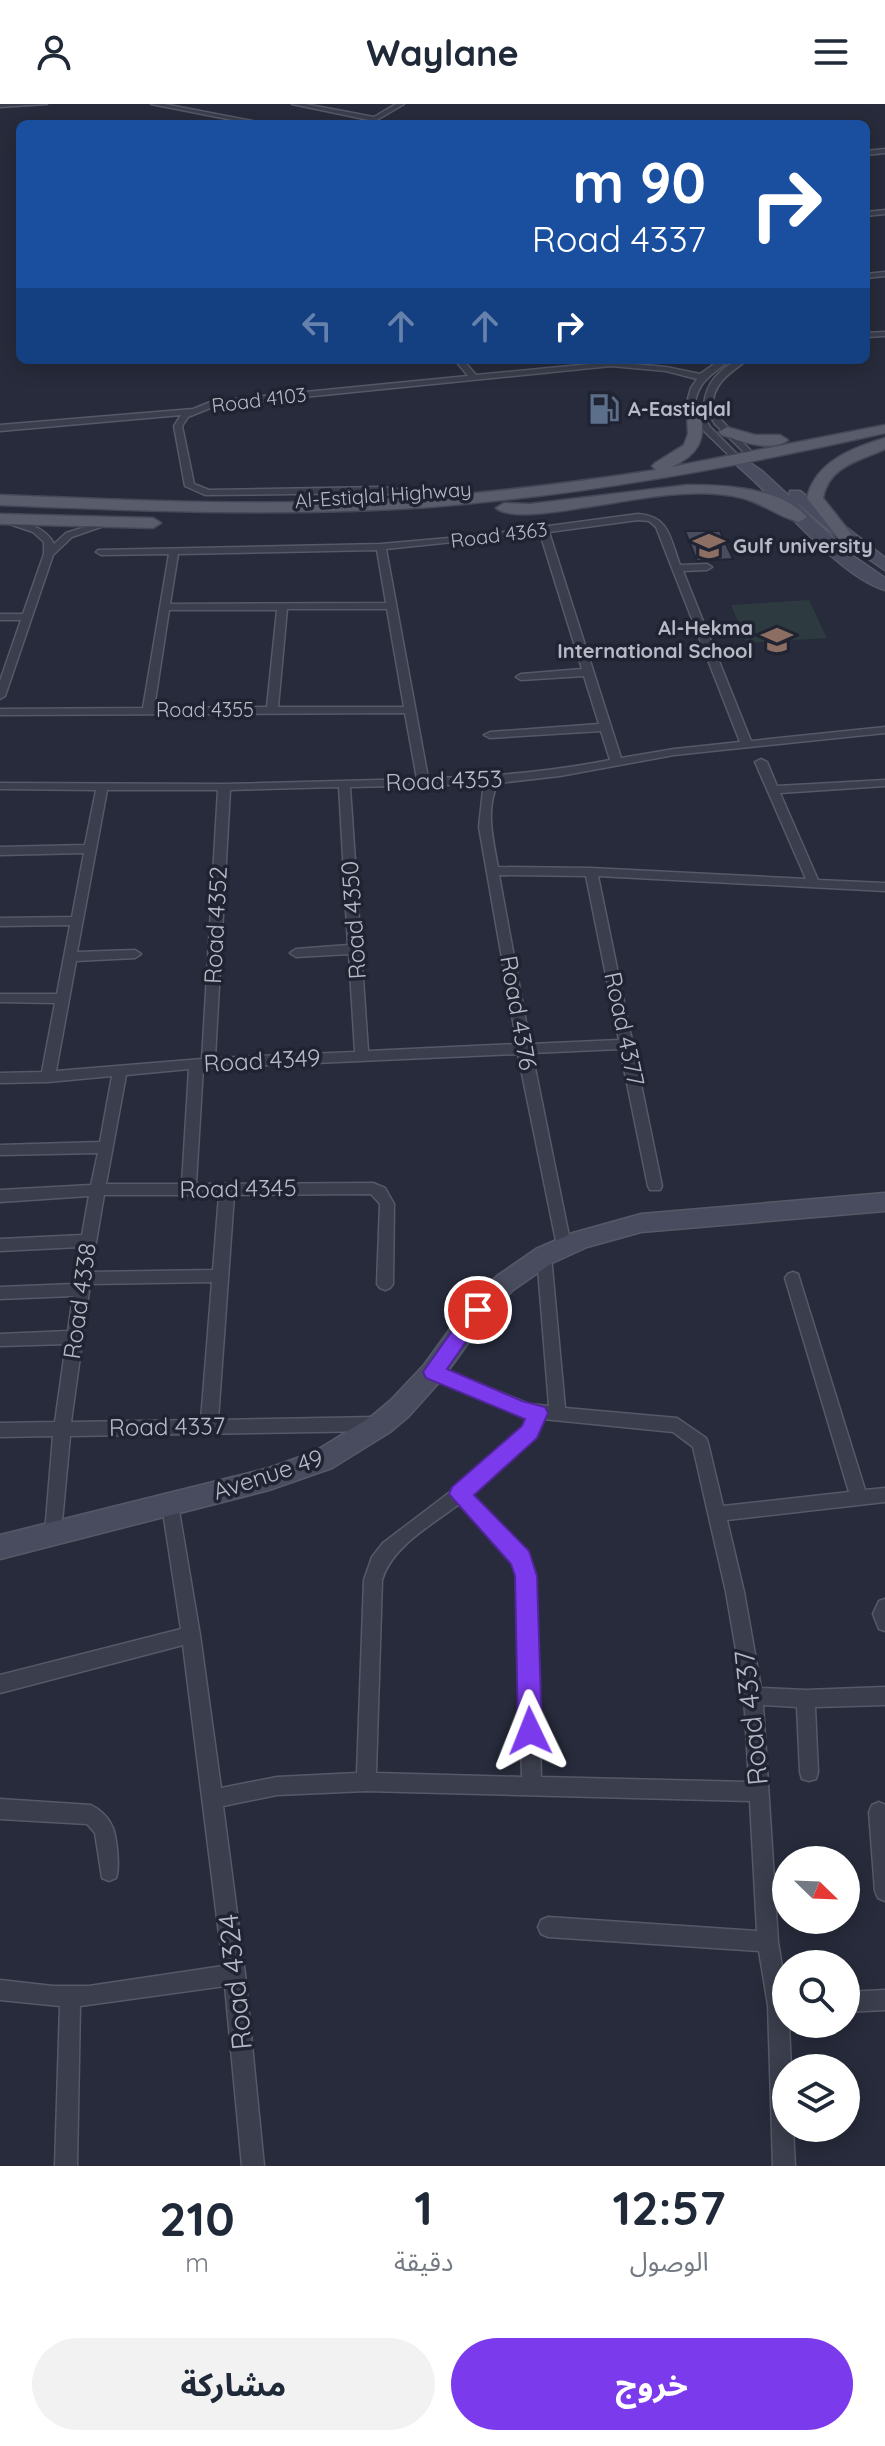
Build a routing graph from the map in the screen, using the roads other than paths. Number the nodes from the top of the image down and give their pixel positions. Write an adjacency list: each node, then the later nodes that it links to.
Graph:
1 (44, 104): 7 (street)
2 (154, 104): 3 (street)
3 (164, 104): 10 (street)
4 (295, 104): 8 (street)
5 (329, 104): 8 (street)
6 (401, 104): 9 (street)
7 (0, 105)
8 (321, 109): 9 (street)
9 (375, 119)
10 (244, 120)
11 (462, 364): 17 (street)
12 (590, 364): 17 (street, Road 4103)
13 (622, 364): 18 (street, Road 4103)
14 (720, 364): 18 (street)
15 (736, 364): 16 (street, Road 4103)
16 (720, 374): 18 (street, Road 4103); 19 (street, Road 4103)
17 (473, 377): 20 (street, Road 4103)
18 (701, 377): 19 (street); 21 (street)
19 (708, 395): 24 (street)
20 (193, 411): 22 (street); 30 (street, Road 4103)
21 (694, 413): 27 (street); 28 (main road)
22 (0, 428)
23 (885, 429): 25 (main road)
24 (727, 432): 25 (main road); 27 (street)
25 (842, 439): 27 (main road)
26 (885, 442): 27 (main road); 36 (main road)
27 (752, 463): 28 (main road, Al-Estiqlal Highway); 31 (main road, Al-Estiqlal Highway); 32 (street); 36 (street)
28 (605, 483): 30 (main road, Al-Estiqlal Highway)
29 (0, 500): 30 (main road, Al-Estiqlal Highway)
30 (429, 502)
31 (504, 508): 32 (main road); 34 (main road, Al-Estiqlal Highway)
32 (799, 517): 44 (street)
33 (1, 519): 34 (main road, Al-Estiqlal Highway); 40 (street)
34 (112, 522): 40 (street)
35 (544, 530): 37 (street, Road 4363); 43 (street, Road 4363); 50 (street)
36 (845, 536): 41 (street)
37 (381, 547): 38 (street, Road 4363); 46 (street)
38 (174, 551): 39 (street, Road 4363); 47 (street)
39 (101, 552)
40 (49, 554): 49 (street)
41 (885, 565)
42 (707, 567): 43 (street)
43 (678, 568): 60 (street, Road 4363)
44 (885, 585)
45 (282, 606): 46 (street); 47 (street); 53 (street)
46 (391, 606): 55 (street)
47 (164, 607): 54 (street)
48 (0, 617): 49 (street)
49 (27, 617): 52 (street)
50 (589, 672): 51 (street); 57 (street)
51 (521, 677)
52 (0, 696)
53 (272, 709): 54 (street, Road 4355); 55 (street, Road 4355)
54 (148, 710): 56 (street, Road 4355)
55 (410, 710): 64 (street)
56 (0, 712)
57 (606, 727): 59 (street); 61 (street)
58 (885, 730): 60 (street, Road 4353)
59 (490, 735)
60 (746, 742): 61 (street, Road 4353)
61 (616, 762): 63 (street, Road 4353)
62 (761, 762): 70 (street)
63 (494, 780): 64 (street, Road 4353); 73 (street, Road 4376)
64 (423, 782): 66 (street, Road 4353)
65 (885, 783): 70 (street)
66 (344, 784): 69 (street, Road 4353); 79 (street, Road 4350)
67 (0, 786): 68 (street, Road 4353)
68 (102, 786): 69 (street, Road 4353); 71 (street)
69 (224, 787): 88 (street, Road 4352)
70 (773, 790): 75 (street)
71 (90, 849): 72 (street); 77 (street)
72 (0, 851)
73 (493, 871): 74 (street); 86 (street, Road 4376)
74 (591, 872): 75 (street); 85 (street, Road 4377)
75 (814, 884): 76 (street)
76 (885, 887)
77 (78, 921): 78 (street); 82 (street)
78 (0, 922)
79 (356, 949): 80 (street); 87 (street, Road 4350)
80 (296, 953)
81 (135, 954): 82 (street)
82 (70, 957): 84 (street)
83 (0, 998): 84 (street)
84 (62, 999): 90 (street)
85 (627, 1044): 86 (street, Road 4349); 94 (street, Road 4377)
86 (524, 1048): 87 (street, Road 4349); 102 (street, Road 4376)
87 (362, 1056): 88 (street, Road 4349)
88 (202, 1064): 89 (street, Road 4349); 95 (street, Road 4352)
89 (120, 1071): 90 (street, Road 4349); 92 (street, Road 4338)
90 (48, 1077): 91 (street, Road 4349)
91 (0, 1078)
92 (106, 1147): 93 (street); 97 (street, Road 4338)
93 (0, 1150)
94 (655, 1186)
95 (189, 1189): 96 (street, Road 4345); 97 (street, Road 4345)
96 (227, 1189): 103 (street); 106 (street, Road 4345)
97 (98, 1190): 98 (street, Road 4345); 100 (street, Road 4338)
98 (0, 1196)
99 (885, 1202): 102 (street, Avenue 49)
100 (88, 1241): 101 (street); 105 (street, Road 4338)
101 (0, 1245)
102 (554, 1251): 110 (street, Avenue 49); 112 (street, Road 4376)
103 (221, 1276): 105 (street); 114 (street)
104 (793, 1278): 119 (street)
105 (82, 1284): 107 (street); 108 (street, Road 4338)
106 (385, 1284)
107 (0, 1293)
108 (74, 1337): 109 (street); 115 (street, Road 4338)
109 (0, 1340)
110 (433, 1372): 111 (street, Road 4337); 113 (street, Avenue 49)
111 (537, 1413): 112 (street, Road 4337); 117 (street)
112 (558, 1415): 121 (street, Road 4337)
113 (381, 1424): 114 (street, Road 4337); 120 (street, Avenue 49)
114 (209, 1427): 115 (street, Road 4337)
115 (62, 1429): 116 (street, Road 4337); 122 (street, Road 4338)
116 (0, 1430)
117 (460, 1494): 132 (street); 133 (street)
118 (885, 1495): 119 (street)
119 (859, 1498): 121 (street)
120 (170, 1505): 122 (street, Avenue 49); 126 (street, Road 4324)
121 (717, 1514): 128 (street, Road 4337)
122 (53, 1533): 123 (street, Avenue 49)
123 (0, 1547)
124 (885, 1607): 125 (street)
125 (885, 1623)
126 (191, 1635): 127 (street); 135 (street, Road 4324)
127 (0, 1684)
128 (753, 1696): 130 (street); 134 (street, Road 4337)
129 (885, 1696): 130 (street)
130 (806, 1699): 131 (street)
131 (809, 1772)
132 (366, 1782): 133 (street); 135 (street)
133 (532, 1787): 134 (street)
134 (758, 1792): 141 (street, Road 4337)
135 (213, 1799): 143 (street, Road 4324)
136 (0, 1809): 138 (street)
137 (879, 1812): 139 (street)
138 (109, 1871)
139 (885, 1891)
140 (548, 1927): 141 (street)
141 (768, 1942): 142 (street, Road 4337)
142 (772, 1960)
143 (235, 1974): 145 (street); 150 (street, Road 4324)
144 (0, 1990): 145 (street)
145 (70, 1997): 149 (street)
146 (885, 2000): 147 (street)
147 (860, 2001)
148 (782, 2038): 151 (street, Road 4337)
149 (66, 2166)
150 (253, 2166)
151 (784, 2166)

